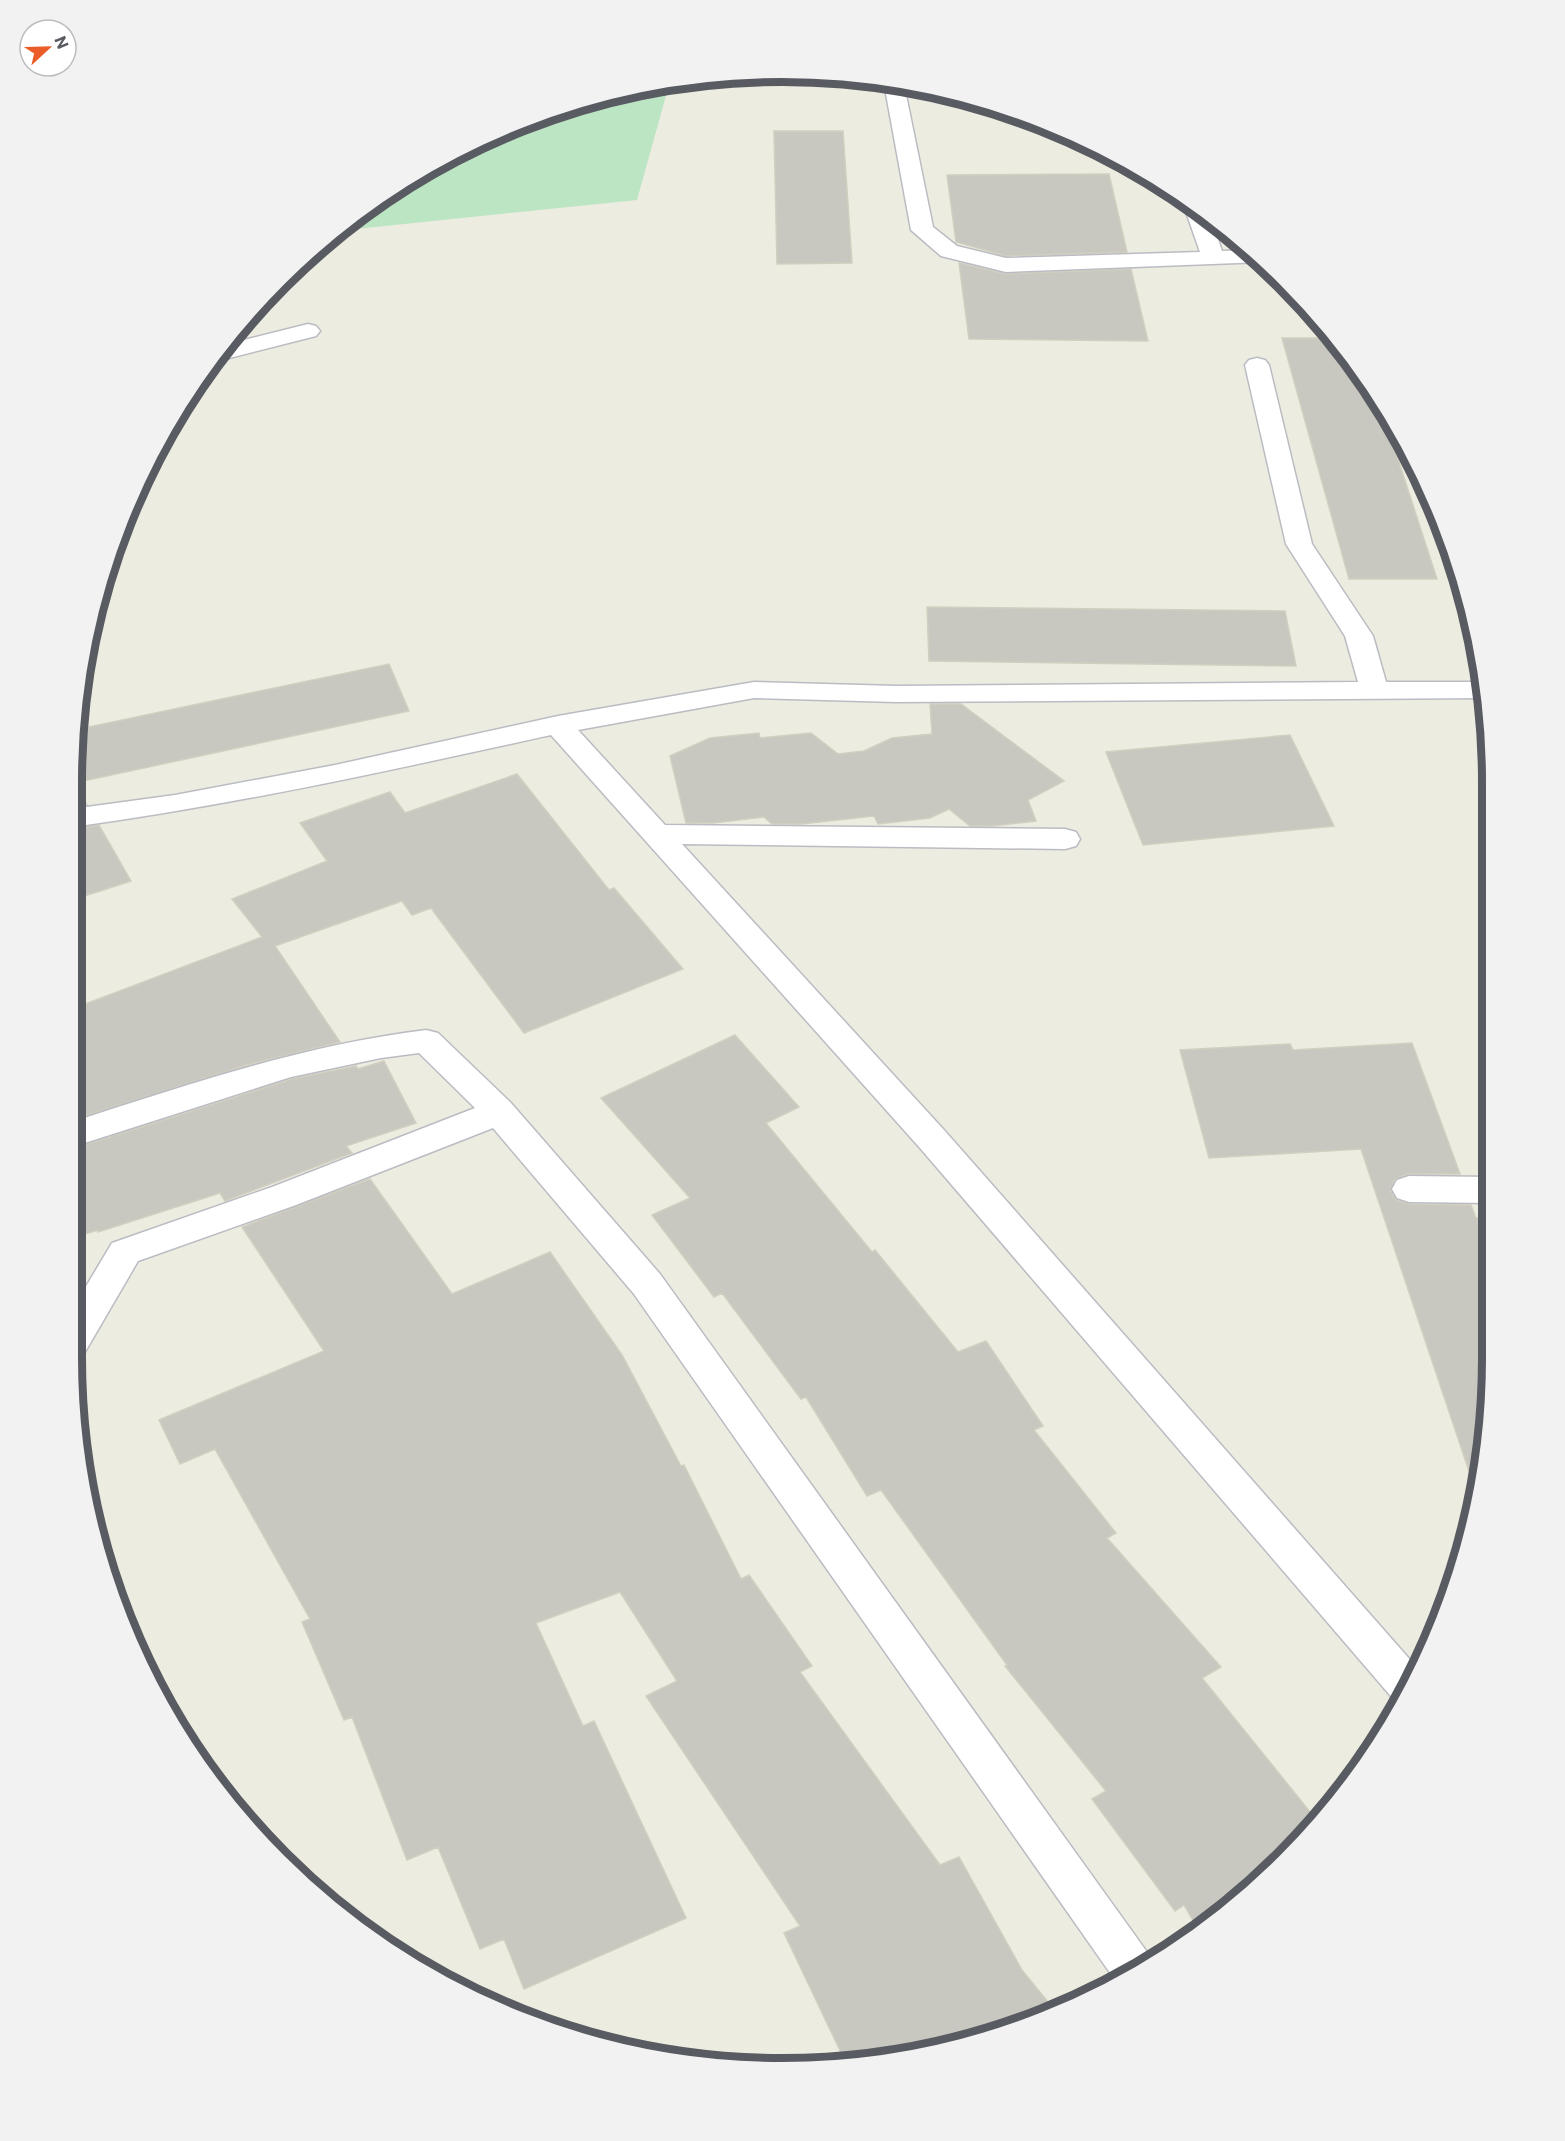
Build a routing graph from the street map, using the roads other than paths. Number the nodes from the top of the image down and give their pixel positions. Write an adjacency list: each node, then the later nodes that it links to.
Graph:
1 (896, 92): 4 (street)
2 (1200, 221): 4 (street)
3 (1245, 257): 4 (street)
4 (1213, 258)
5 (308, 330): 6 (street)
6 (232, 350)
7 (1257, 365): 9 (street)
8 (1477, 690): 9 (street)
9 (1374, 691): 10 (street)
10 (558, 725): 11 (street); 12 (street)
11 (82, 817)
12 (656, 834): 13 (street); 19 (street)
13 (1065, 839)
14 (499, 1112): 15 (street); 18 (street); 20 (street)
15 (82, 1132)
16 (1409, 1189): 17 (street)
17 (1482, 1190)
18 (82, 1325)
19 (1403, 1680)
20 (1131, 1965)

